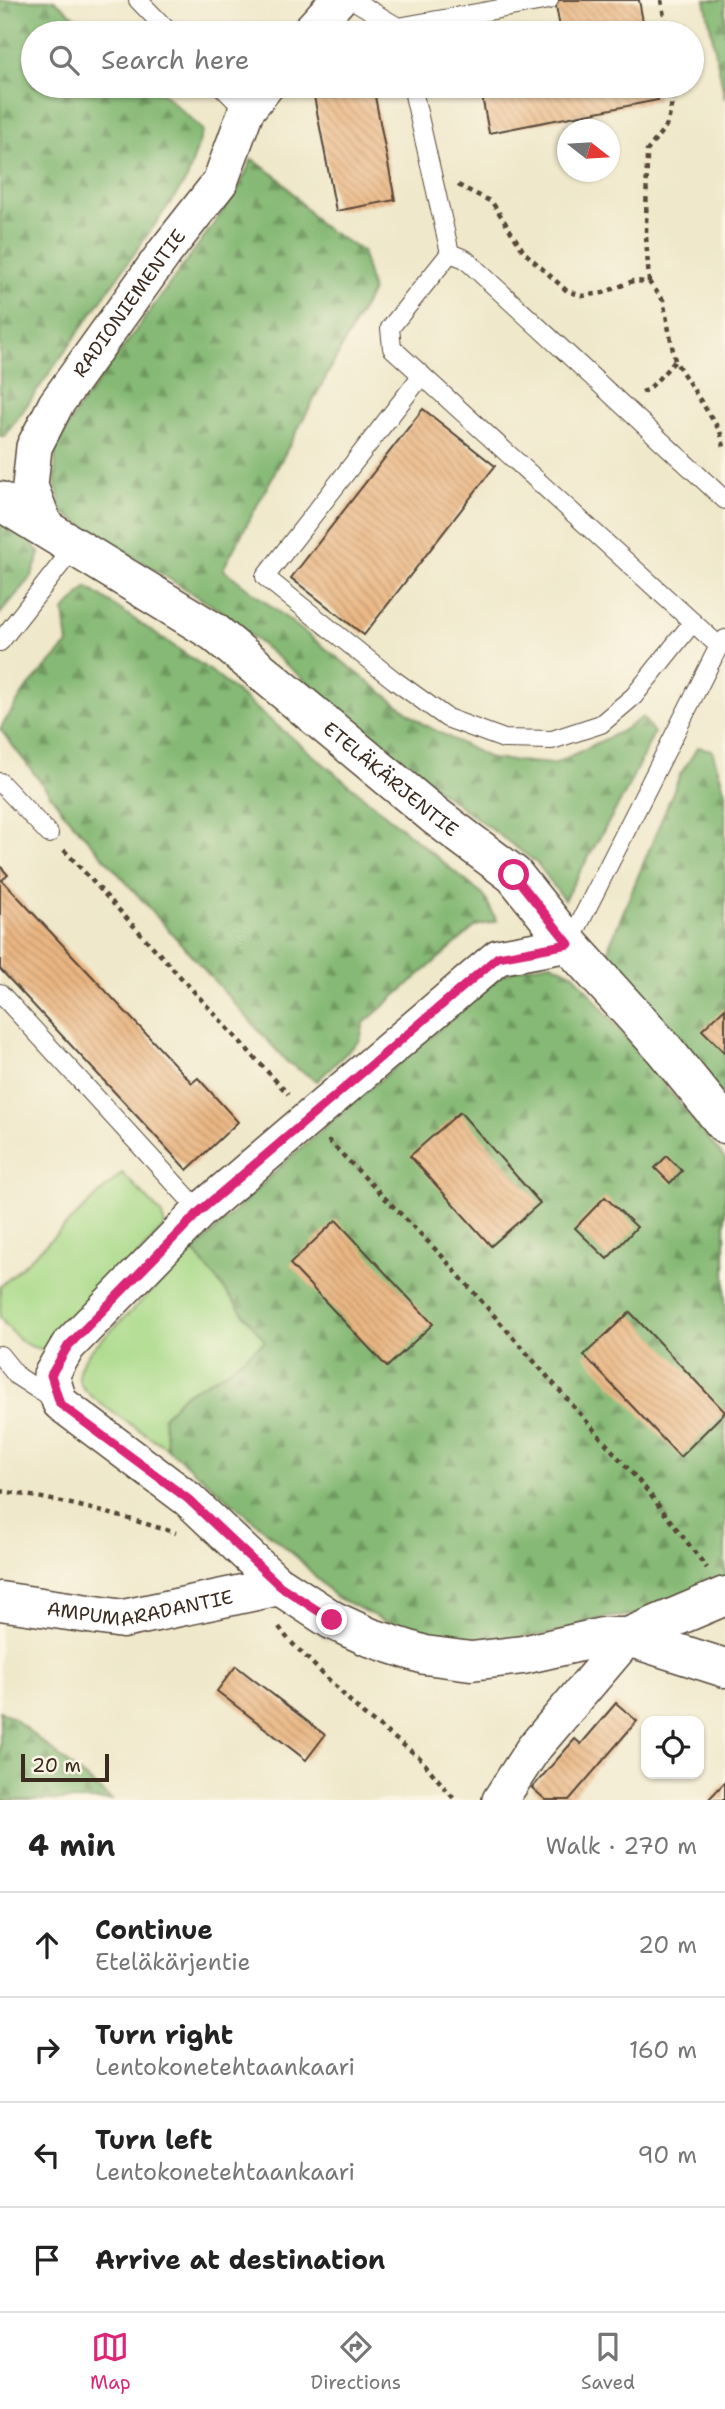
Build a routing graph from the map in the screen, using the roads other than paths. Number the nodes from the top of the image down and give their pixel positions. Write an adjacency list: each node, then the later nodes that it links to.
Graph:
1 (138, 0): 5 (lane)
2 (338, 0): 6 (street)
3 (354, 0): 7 (lane)
4 (549, 0): 8 (lane)
5 (158, 21)
6 (319, 21)
7 (386, 21)
8 (444, 21)
9 (415, 98): 11 (lane)
10 (256, 99): 15 (street, RADIONIEMENTIE)
11 (450, 253): 12 (lane); 13 (lane)
12 (422, 375): 16 (lane); 16 (lane)
13 (725, 500)
14 (0, 501): 15 (street, ETELÄKÄRJENTIE)
15 (60, 537): 17 (lane); 22 (street, ETELÄKÄRJENTIE)
16 (693, 622): 18 (lane)
17 (0, 642)
18 (722, 643): 22 (lane)
19 (0, 782): 20 (lane)
20 (8, 802): 21 (lane)
21 (49, 834)
22 (569, 944): 24 (street, ETELÄKÄRJENTIE); 25 (street)
23 (0, 993): 25 (lane)
24 (725, 1124)
25 (200, 1211): 27 (street)
26 (0, 1355): 27 (lane)
27 (60, 1404): 29 (street)
28 (717, 1584): 31 (street)
29 (280, 1586): 30 (street, AMPUMARADANTIE); 31 (street)
30 (0, 1601)
31 (628, 1637): 32 (street); 33 (street)
32 (725, 1668)
33 (500, 1800)

